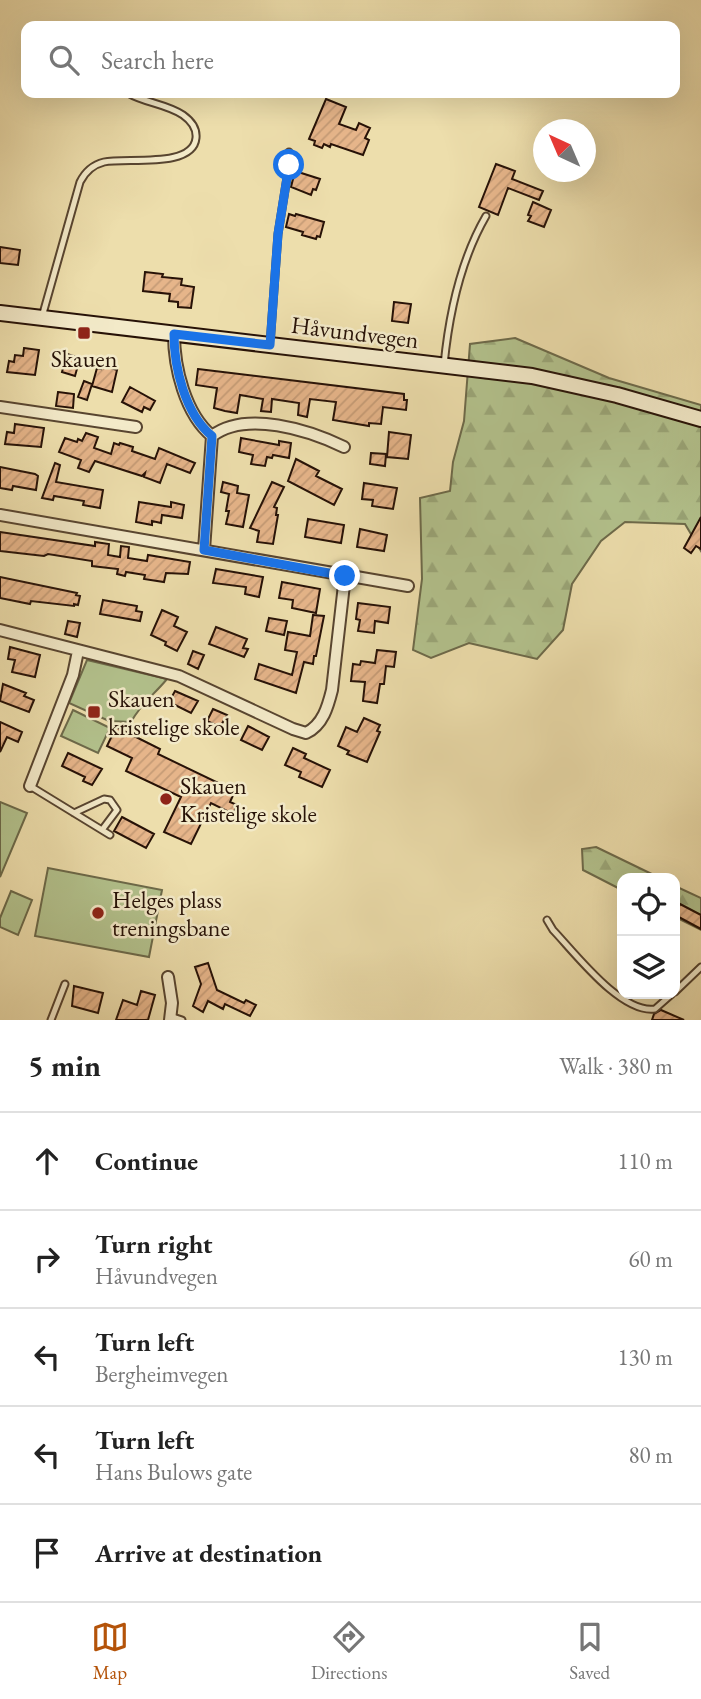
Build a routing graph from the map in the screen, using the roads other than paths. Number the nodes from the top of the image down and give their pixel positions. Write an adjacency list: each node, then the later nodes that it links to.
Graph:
1 (141, 98): 5 (lane)
2 (289, 152): 7 (lane)
3 (486, 216): 8 (lane)
4 (0, 313): 5 (main road, Håvundvegen)
5 (41, 320): 6 (main road, Håvundvegen)
6 (174, 334): 7 (main road, Håvundvegen); 12 (street)
7 (270, 345): 8 (main road, Håvundvegen)
8 (444, 365): 10 (main road, Håvundvegen)
9 (0, 407): 11 (street)
10 (701, 419)
11 (136, 427)
12 (212, 436): 13 (street); 15 (street)
13 (344, 447)
14 (0, 515): 15 (street)
15 (204, 550): 16 (street)
16 (345, 576): 17 (street); 19 (street)
17 (408, 586)
18 (0, 630): 19 (street)
19 (78, 651): 20 (street)
20 (30, 786): 21 (lane)
21 (74, 813): 22 (lane); 22 (lane)
22 (102, 830): 23 (lane)
23 (110, 835)
24 (547, 919): 29 (lane)
25 (701, 967): 28 (lane)
26 (168, 977): 32 (street)
27 (65, 984): 33 (lane)
28 (680, 987)
29 (617, 994)
30 (624, 999): 31 (lane)
31 (667, 999)
32 (170, 1018): 34 (lane)
33 (51, 1020)
34 (182, 1020)

